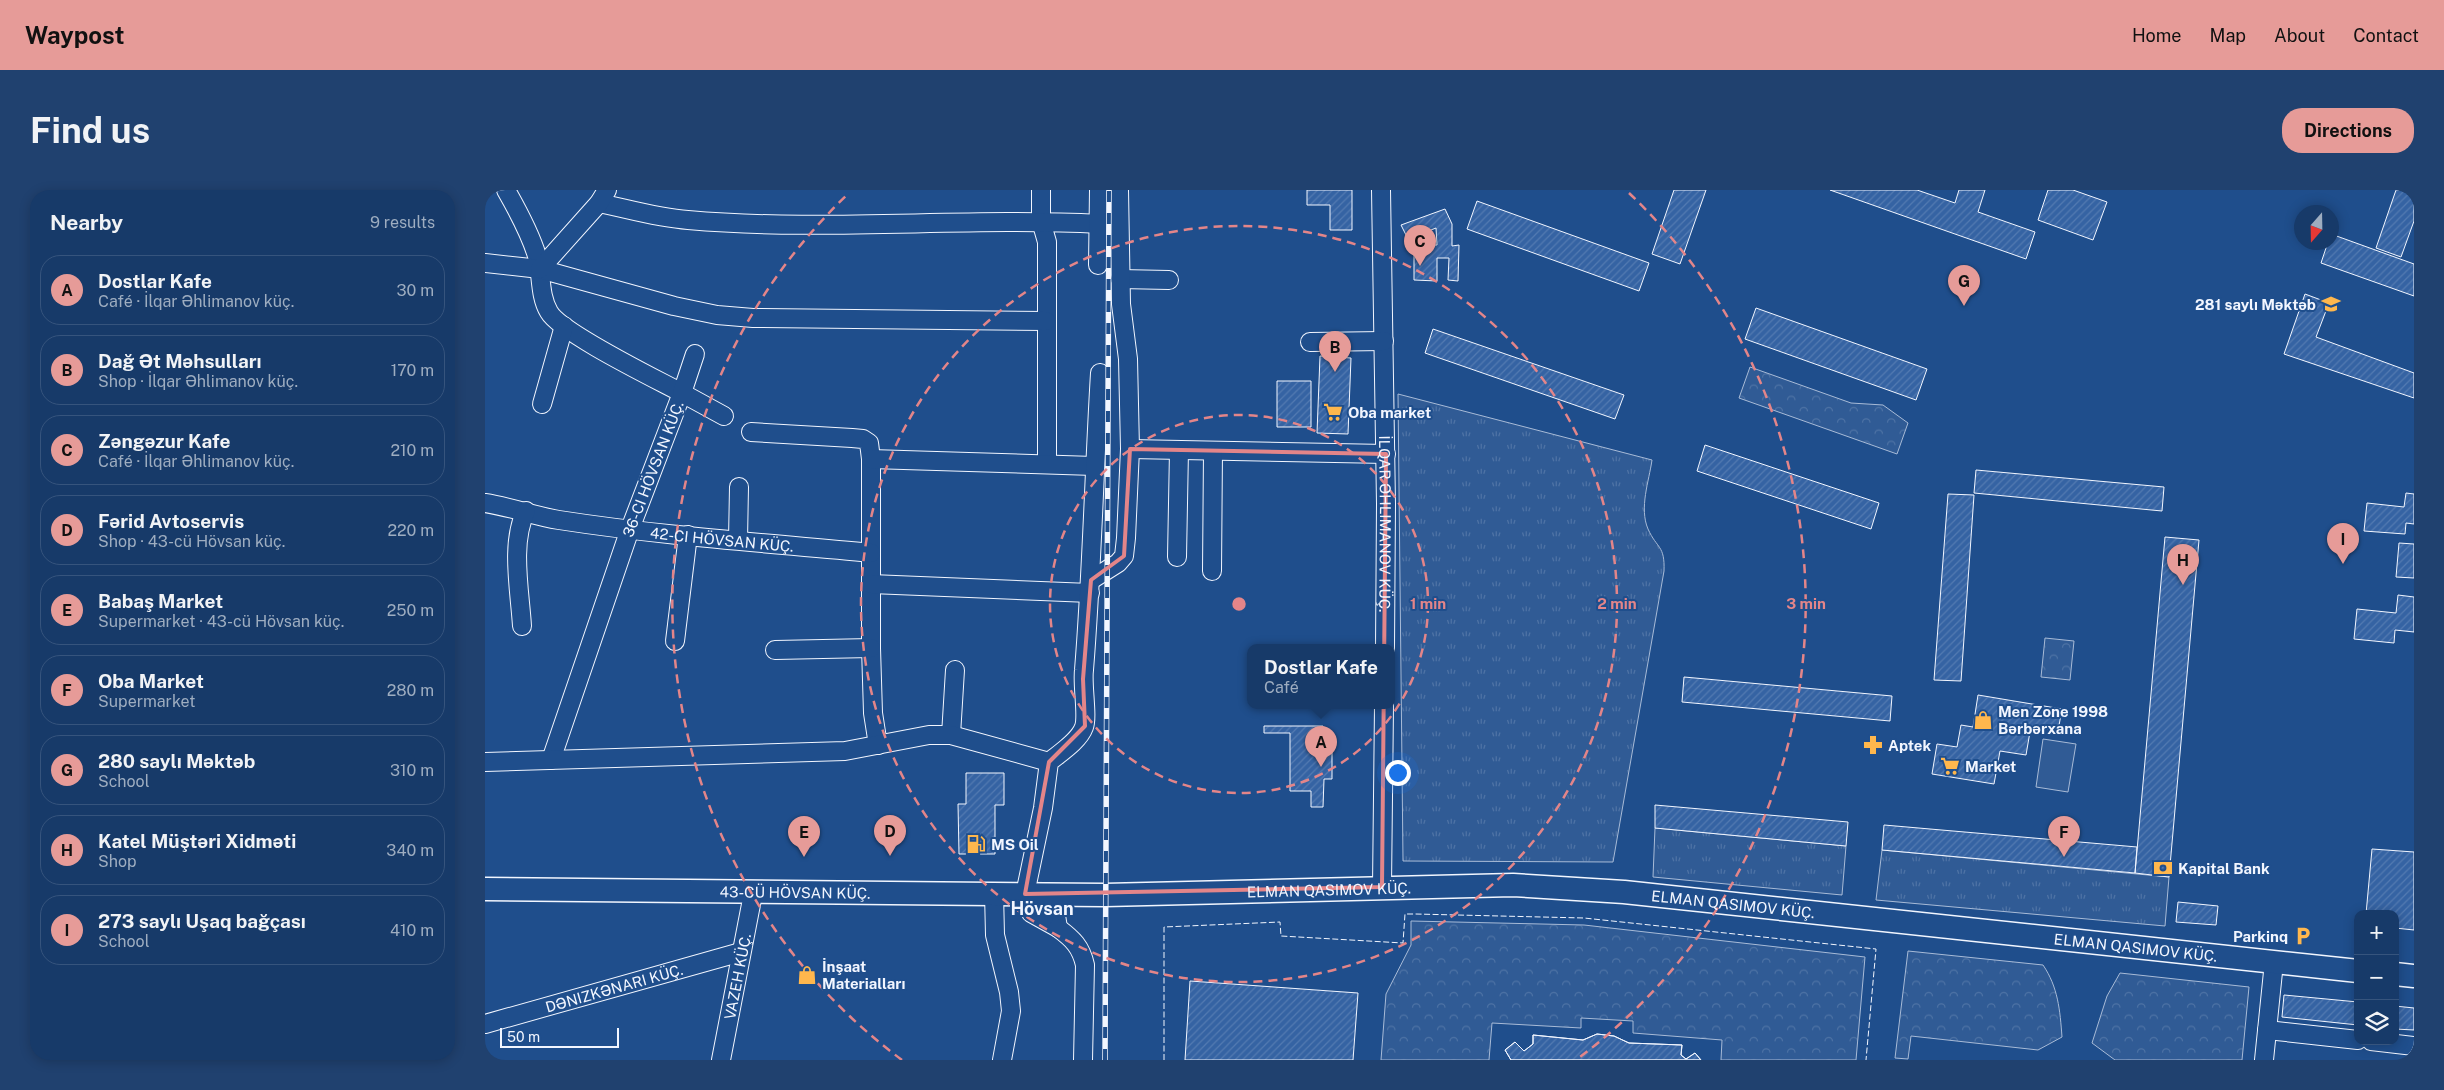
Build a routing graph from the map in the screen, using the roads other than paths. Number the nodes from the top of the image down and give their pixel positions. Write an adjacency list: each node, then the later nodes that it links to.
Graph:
1 (507, 190): 11 (street)
2 (1041, 190): 7 (street)
3 (1099, 190): 8 (street)
4 (1119, 190): 12 (street)
5 (1381, 190): 16 (street, İLQAR ƏHLIMANOV KÜÇ.)
6 (603, 196): 7 (street); 11 (street)
7 (1041, 221): 8 (street); 14 (street)
8 (1100, 224): 10 (street)
9 (485, 263): 11 (street)
10 (1098, 265)
11 (540, 269): 14 (street); 15 (street)
12 (1120, 279): 13 (street); 24 (street)
13 (1169, 280)
14 (1046, 320): 29 (street)
15 (564, 326): 20 (street); 21 (street)
16 (1384, 341): 17 (street); 27 (street, İLQAR ƏHLIMANOV KÜÇ.)
17 (1310, 342)
18 (695, 354): 20 (street)
19 (1100, 373): 30 (street)
20 (682, 393): 22 (street); 34 (street)
21 (543, 404)
22 (724, 416)
23 (751, 432): 28 (street)
24 (1130, 449): 25 (street); 41 (street)
25 (1179, 450): 26 (street); 38 (street)
26 (1213, 451): 27 (street); 39 (street)
27 (1386, 454): 44 (street, İLQAR ƏHLIMANOV KÜÇ.)
28 (871, 459): 29 (street); 37 (street)
29 (1047, 463): 30 (street)
30 (1094, 466): 41 (street)
31 (739, 487): 36 (street)
32 (485, 504): 33 (street, 42-CI HÖVSAN KÜÇ.)
33 (525, 511): 34 (street, 42-CI HÖVSAN KÜÇ.); 42 (street)
34 (630, 529): 35 (street, 42-CI HÖVSAN KÜÇ.); 51 (street)
35 (688, 535): 36 (street, 42-CI HÖVSAN KÜÇ.); 43 (street)
36 (738, 540): 37 (street, 42-CI HÖVSAN KÜÇ.)
37 (871, 554): 40 (street)
38 (1177, 558)
39 (1212, 571)
40 (871, 584): 41 (street); 45 (street)
41 (1091, 586): 53 (street)
42 (522, 626)
43 (675, 641)
44 (1385, 644)
45 (871, 648): 46 (street); 50 (street)
46 (775, 650)
47 (955, 670): 49 (street)
48 (1384, 709): 54 (street)
49 (951, 736): 50 (street); 53 (street)
50 (878, 745): 51 (street)
51 (551, 760): 52 (street)
52 (485, 762)
53 (1049, 762): 58 (street)
54 (1382, 887): 59 (main road, 43-CÜ HÖVSAN KÜÇ.); 62 (main road, 43-CÜ HÖVSAN KÜÇ.)
55 (485, 889): 57 (main road, 43-CÜ HÖVSAN KÜÇ.)
56 (994, 893): 57 (main road, 43-CÜ HÖVSAN KÜÇ.); 58 (main road, 43-CÜ HÖVSAN KÜÇ.); 72 (street)
57 (753, 894): 61 (street, VAZEH KÜÇ.)
58 (1025, 894): 59 (main road, 43-CÜ HÖVSAN KÜÇ.); 60 (street)
59 (1063, 895): 60 (street)
60 (1058, 928): 73 (street)
61 (741, 952): 66 (street); 71 (street, VAZEH KÜÇ.)
62 (2273, 962): 63 (main road, 43-CÜ HÖVSAN KÜÇ.); 67 (street)
63 (2354, 971)
64 (2399, 974): 65 (main road)
65 (2414, 976)
66 (485, 1024)
67 (2267, 1030): 68 (street); 74 (street)
68 (2354, 1040)
69 (2399, 1044): 70 (street)
70 (2414, 1046)
71 (721, 1060)
72 (1002, 1060)
73 (1083, 1060)
74 (2264, 1060)

